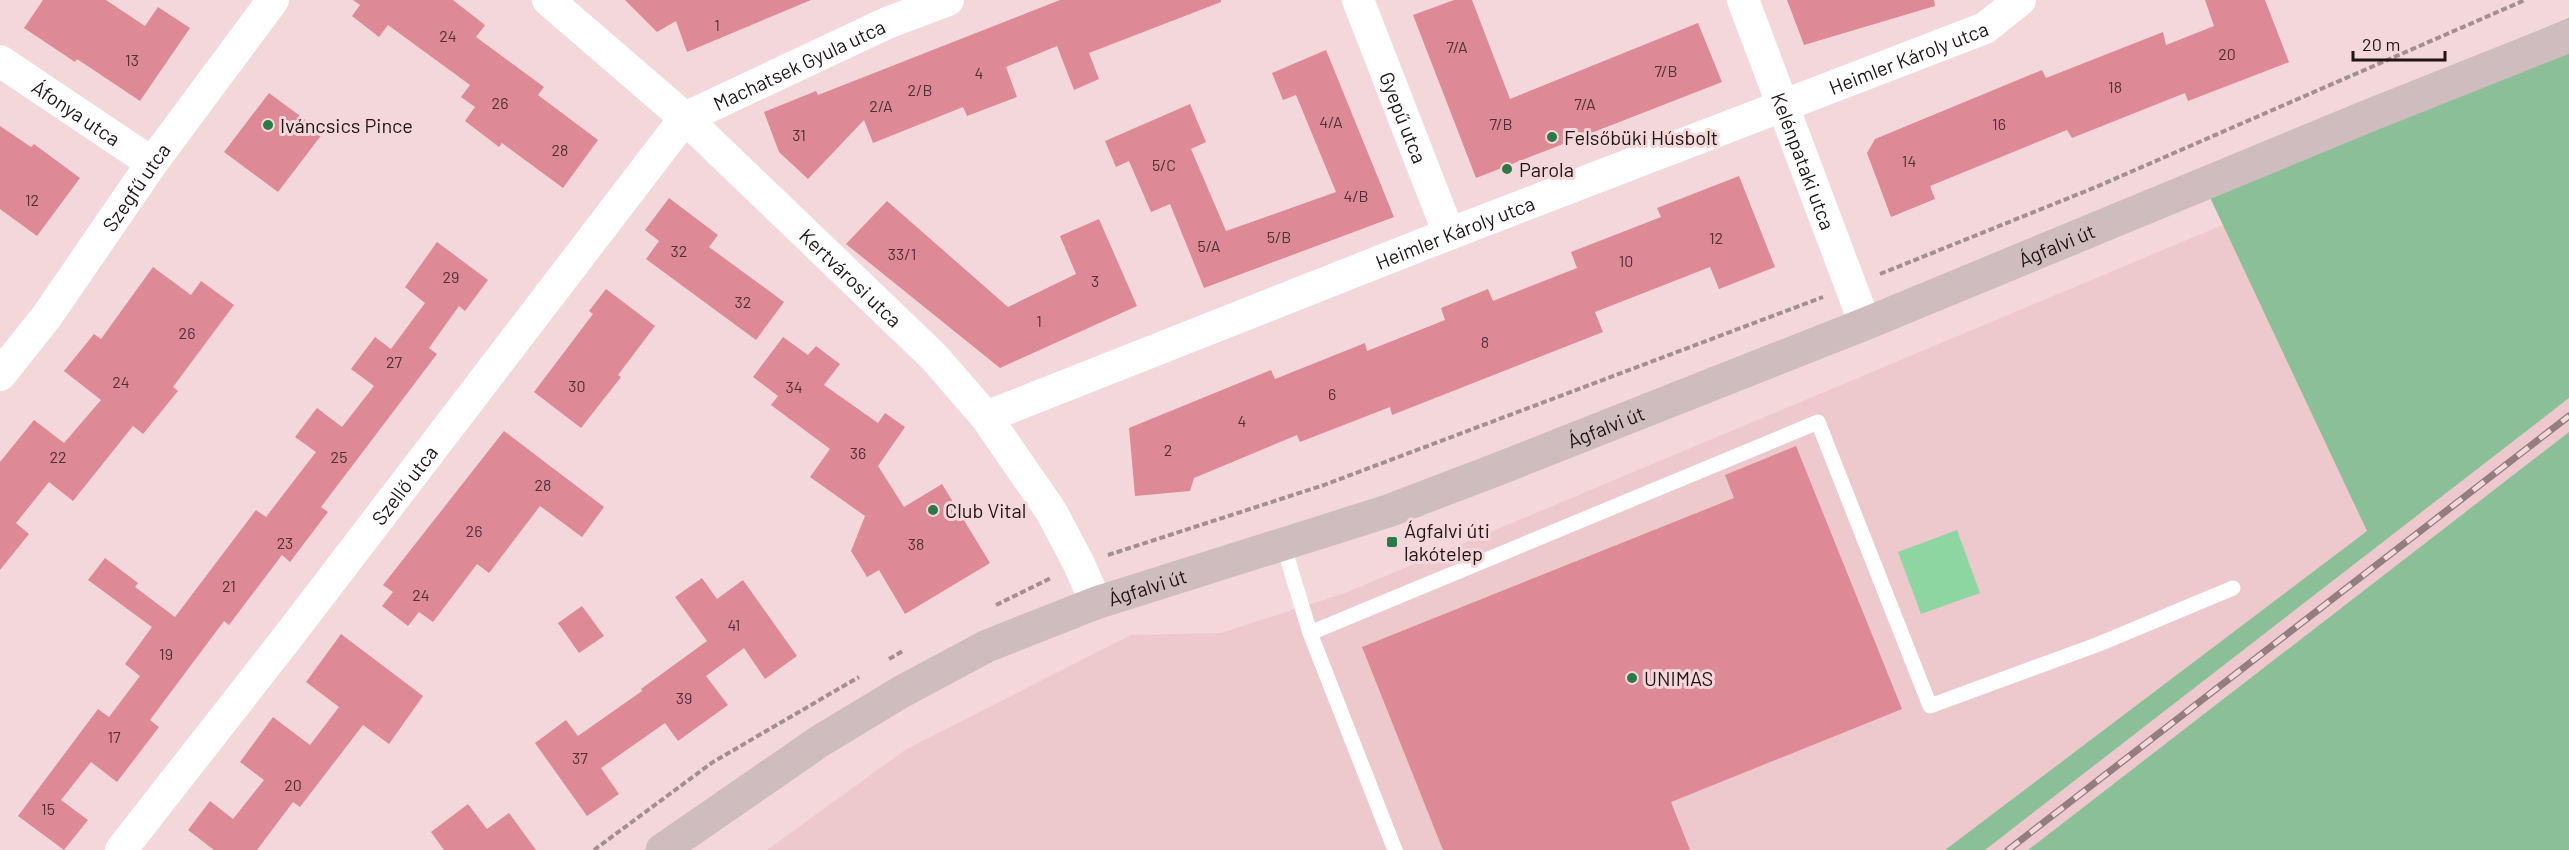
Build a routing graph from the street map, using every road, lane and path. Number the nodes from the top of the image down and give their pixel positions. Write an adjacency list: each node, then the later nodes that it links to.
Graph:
1 (273, 0): 13 (street, Szegfű utca)
2 (548, 0): 12 (street, Kertvárosi utca)
3 (948, 0): 8 (street, Machatsek Gyula utca)
4 (1358, 0): 14 (street, Gyepű utca)
5 (1743, 0): 11 (street, Kelénpataki utca)
6 (2020, 0): 11 (street, Heimler Károly utca)
7 (2525, 0): 15 (path)
8 (882, 11): 12 (street, Machatsek Gyula utca)
9 (2569, 36): 16 (street, Ágfalvi út)
10 (0, 61): 13 (street, Áfonya utca)
11 (1784, 106): 14 (street, Heimler Károly utca); 15 (street, Kelénpataki utca)
12 (685, 118): 18 (street, Kertvárosi utca); 24 (street, Szellő utca)
13 (152, 163): 17 (street, Szegfű utca)
14 (1449, 234): 18 (street, Heimler Károly utca)
15 (1852, 286): 16 (street, Kelénpataki utca); 20 (path)
16 (1865, 324): 19 (street, Ágfalvi út)
17 (0, 375)
18 (986, 417): 20 (street, Kertvárosi utca)
19 (1283, 544): 22 (street, Ágfalvi út); 23 (lane)
20 (1079, 564): 22 (street, Kertvárosi utca)
21 (2233, 588): 23 (lane)
22 (1096, 603): 25 (street, Ágfalvi út)
23 (1311, 633): 26 (lane)
24 (121, 850)
25 (662, 850)
26 (1395, 850)

